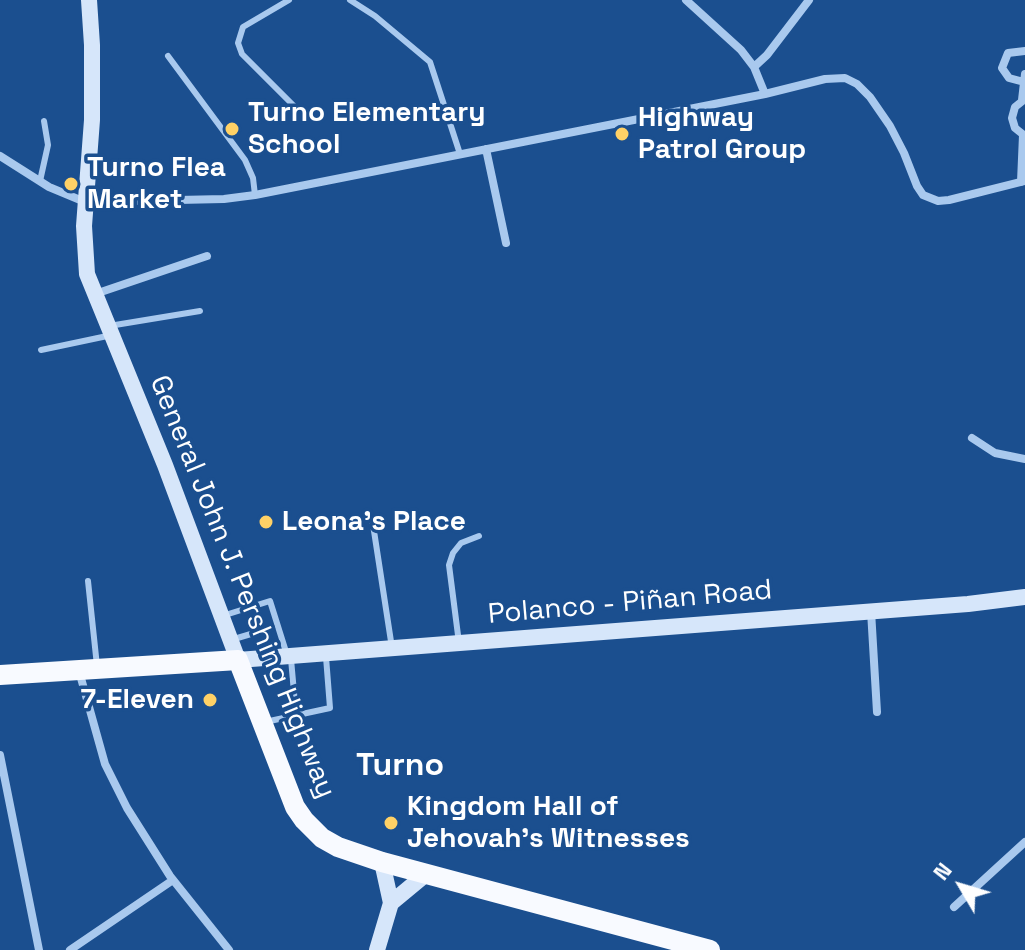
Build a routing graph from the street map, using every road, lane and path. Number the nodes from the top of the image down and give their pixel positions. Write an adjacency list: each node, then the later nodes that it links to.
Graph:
1 (89, 0): 22 (main road, General John J. Pershing Highway)
2 (289, 0): 13 (lane)
3 (350, 0): 17 (lane)
4 (686, 0): 8 (street)
5 (809, 0): 8 (street)
6 (1025, 51): 10 (street)
7 (168, 56): 21 (lane)
8 (754, 67): 11 (street)
9 (1025, 74): 10 (street)
10 (1024, 82): 12 (street)
11 (765, 94): 16 (street); 20 (street)
12 (1024, 100): 15 (street)
13 (300, 112)
14 (44, 121): 19 (lane)
15 (1024, 135): 20 (street)
16 (486, 149): 17 (street); 23 (street)
17 (460, 154): 21 (street)
18 (0, 156): 19 (street)
19 (40, 181): 22 (street)
20 (1023, 181)
21 (255, 195): 22 (street)
22 (85, 202): 25 (main road, General John J. Pershing Highway)
23 (506, 243)
24 (207, 256): 25 (street)
25 (95, 294): 27 (main road, General John J. Pershing Highway)
26 (200, 311): 27 (lane)
27 (110, 331): 28 (lane); 36 (main road, General John J. Pershing Highway)
28 (41, 350)
29 (972, 438): 30 (street)
30 (1025, 459)
31 (372, 518): 40 (lane)
32 (479, 536): 39 (lane)
33 (88, 581): 44 (lane)
34 (1025, 597): 35 (main road, Polanco - Piñan Road)
35 (871, 610): 39 (main road, Polanco - Piñan Road); 46 (street)
36 (222, 616): 38 (main road, General John J. Pershing Highway); 42 (lane)
37 (261, 631): 38 (lane)
38 (231, 640): 43 (main road, General John J. Pershing Highway)
39 (459, 643): 40 (main road, Polanco - Piñan Road)
40 (392, 648): 41 (main road, Polanco - Piñan Road)
41 (326, 653): 42 (main road, Polanco - Piñan Road); 47 (lane)
42 (289, 656): 43 (main road, Polanco - Piñan Road); 47 (lane)
43 (238, 660): 44 (highway); 48 (highway, General John J. Pershing Highway)
44 (88, 670): 45 (highway); 53 (street)
45 (0, 675)
46 (877, 712)
47 (296, 715): 48 (lane)
48 (262, 723): 51 (highway, General John J. Pershing Highway)
49 (0, 755): 56 (street)
50 (1025, 842): 55 (street)
51 (382, 862): 52 (highway, General John J. Pershing Highway); 54 (main road)
52 (426, 874): 54 (main road); 60 (highway, General John J. Pershing Highway)
53 (173, 880): 57 (street); 58 (street)
54 (391, 903): 59 (main road)
55 (954, 907)
56 (39, 950)
57 (70, 950)
58 (229, 950)
59 (377, 950)
60 (710, 950)

